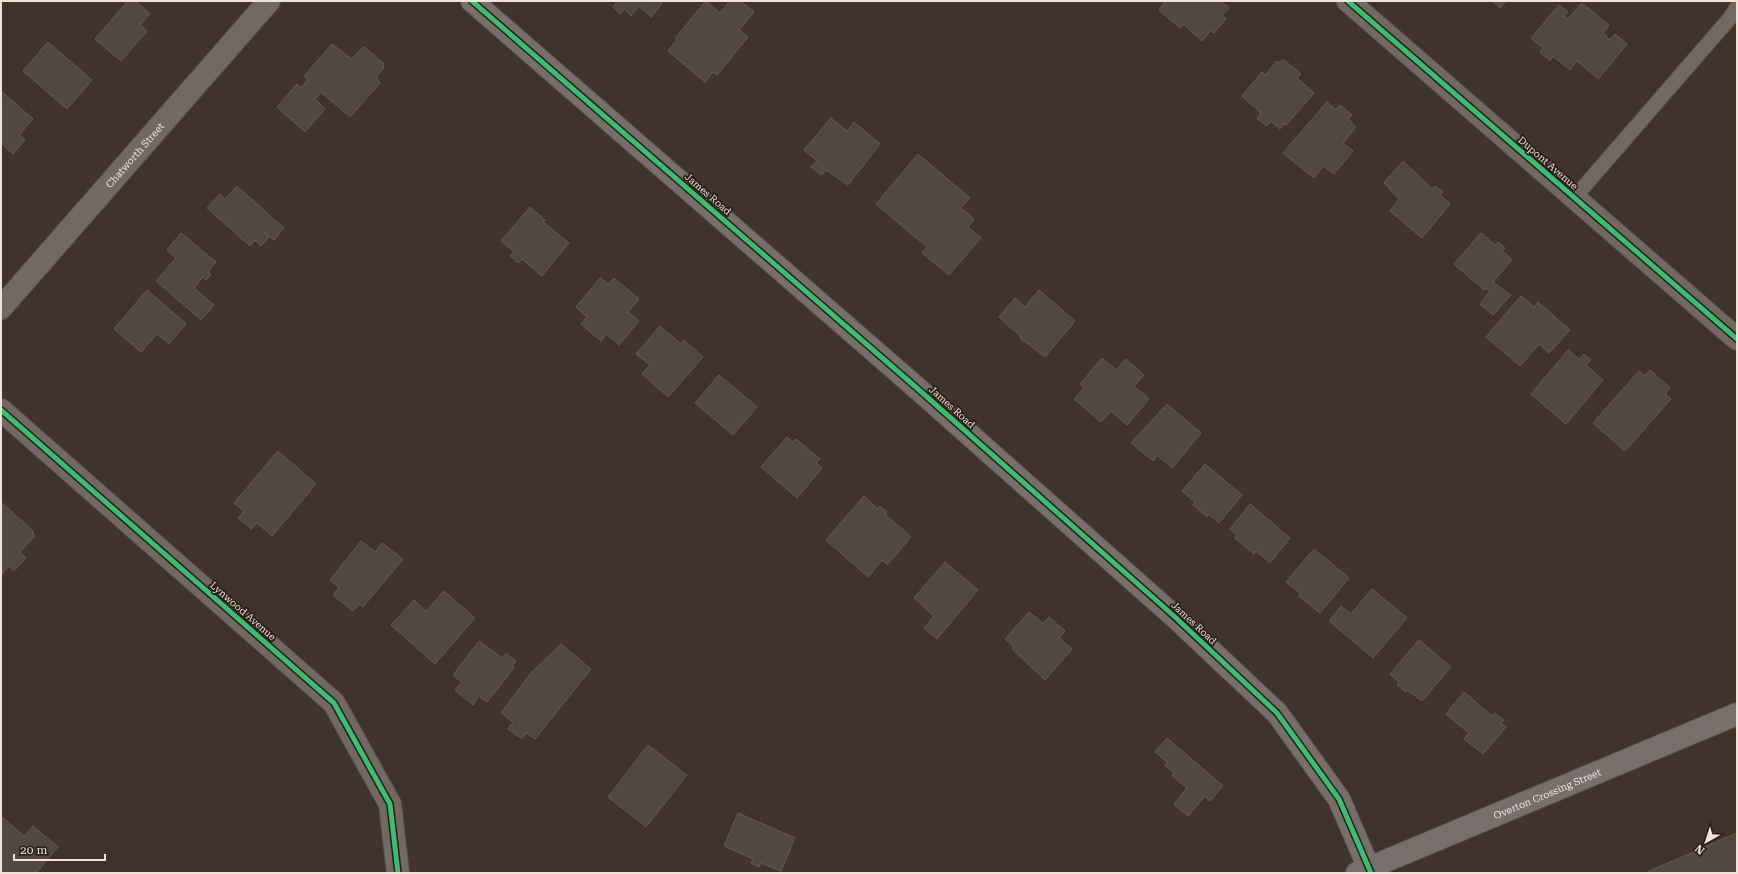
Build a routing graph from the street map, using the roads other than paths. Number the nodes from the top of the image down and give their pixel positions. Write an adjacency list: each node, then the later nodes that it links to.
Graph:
1 (269, 1): 6 (street, Chatworth Street)
2 (472, 1): 10 (main road, James Road)
3 (1348, 1): 5 (street, Dupont Avenue)
4 (1737, 8): 5 (lane)
5 (1574, 198): 7 (street, Dupont Avenue)
6 (1, 308)
7 (1737, 339)
8 (1, 410): 11 (street, Lynwood Avenue)
9 (1737, 714): 10 (main road, Overton Crossing Street)
10 (1365, 871)
11 (398, 873)

